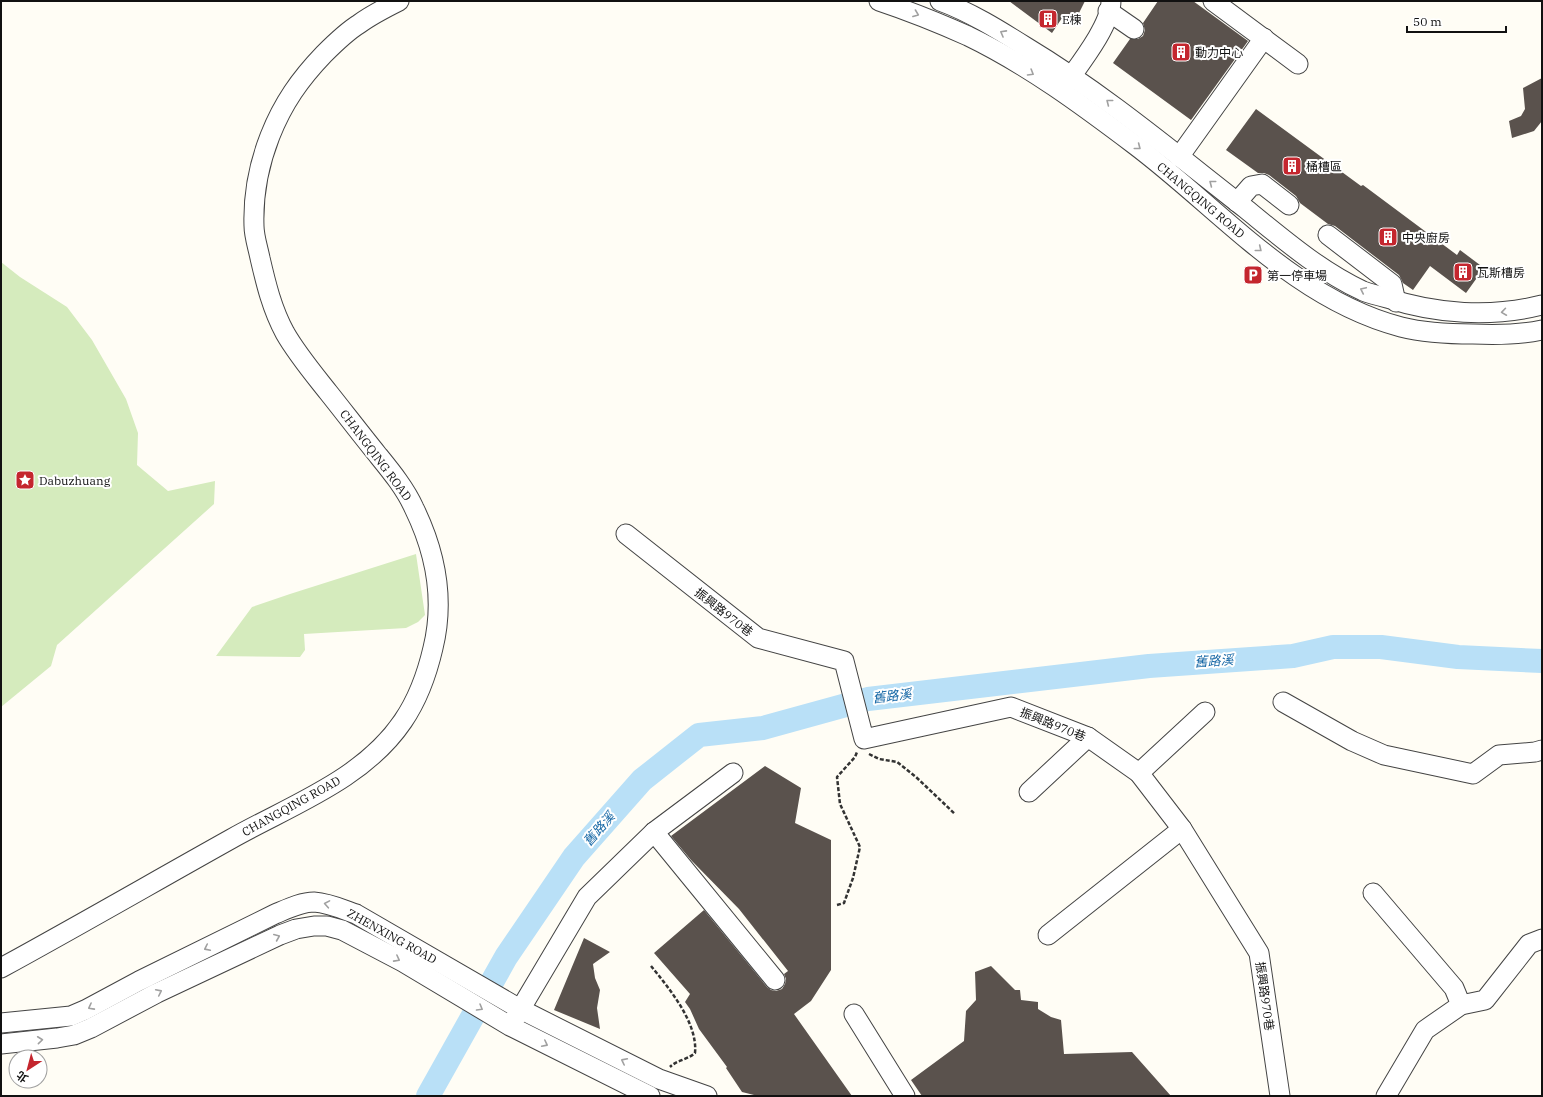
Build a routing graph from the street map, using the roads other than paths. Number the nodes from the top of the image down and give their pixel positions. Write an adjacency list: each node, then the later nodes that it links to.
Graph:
1 (399, 1): 33 (street, CHANGQING ROAD)
2 (879, 1): 10 (street, CHANGQING ROAD, one-way to 10)
3 (940, 1): 9 (street, CHANGQING ROAD, one-way to 3)
4 (1213, 1): 7 (street)
5 (1109, 6): 6 (street); 9 (street)
6 (1134, 29)
7 (1264, 38): 8 (street); 11 (street)
8 (1298, 64)
9 (1072, 75): 10 (street); 11 (street, CHANGQING ROAD, one-way to 9)
10 (1061, 91): 16 (street, CHANGQING ROAD, one-way to 16)
11 (1179, 157): 12 (street, CHANGQING ROAD, one-way to 11)
12 (1237, 202): 13 (street); 15 (street, CHANGQING ROAD)
13 (1289, 205)
14 (1328, 235): 17 (street)
15 (1312, 260): 16 (street); 17 (street, CHANGQING ROAD, one-way to 15)
16 (1299, 278): 19 (street, CHANGQING ROAD)
17 (1396, 302): 18 (street, CHANGQING ROAD, one-way to 17)
18 (1542, 305)
19 (1542, 330)
20 (626, 534): 23 (street, 振興路970巷)
21 (1283, 702): 24 (street)
22 (1205, 712): 26 (street)
23 (1088, 736): 26 (street, 振興路970巷); 27 (street)
24 (1542, 750)
25 (733, 773): 29 (street)
26 (1139, 774): 28 (street, 振興路970巷)
27 (1029, 792)
28 (1182, 829): 31 (street); 45 (street, 振興路970巷)
29 (654, 832): 34 (street); 36 (street)
30 (1373, 893): 35 (street)
31 (1048, 935)
32 (1542, 939): 35 (street)
33 (1, 968)
34 (775, 980)
35 (1461, 1005): 46 (street)
36 (520, 1009): 38 (street, ZHENXING ROAD, one-way to 38); 39 (street); 41 (street, ZHENXING ROAD, one-way to 36)
37 (854, 1014): 44 (street)
38 (1, 1023)
39 (510, 1026): 40 (street, ZHENXING ROAD, one-way to 39); 42 (street, ZHENXING ROAD, one-way to 42)
40 (1, 1044)
41 (659, 1078): 42 (street); 43 (street, ZHENXING ROAD)
42 (650, 1096)
43 (707, 1096)
44 (905, 1096)
45 (1280, 1096)
46 (1386, 1096)

